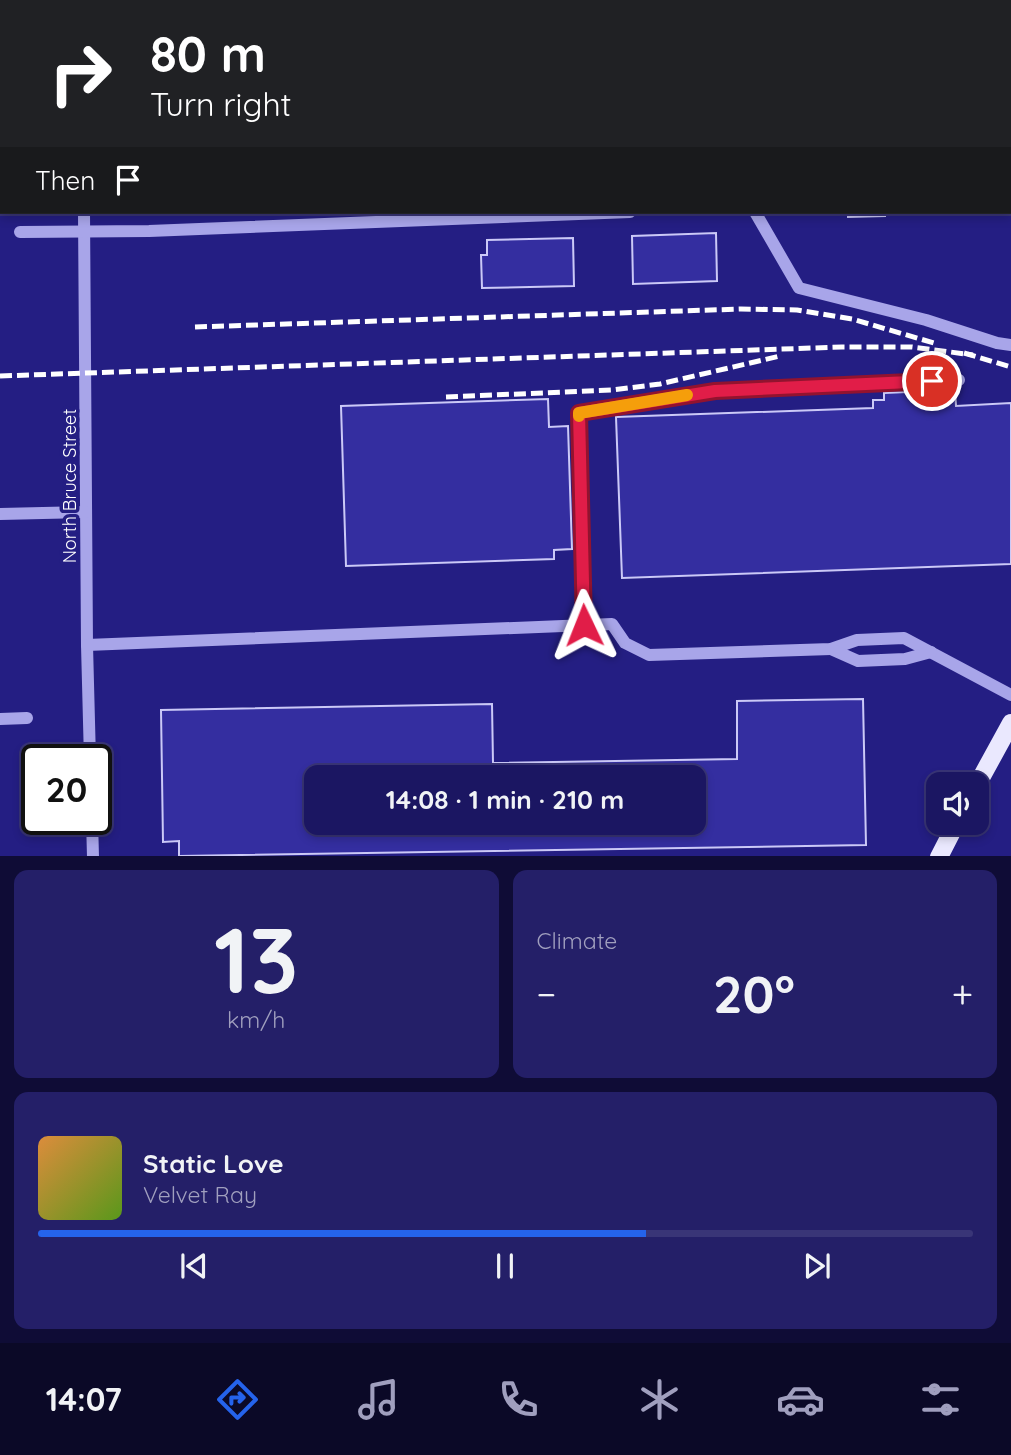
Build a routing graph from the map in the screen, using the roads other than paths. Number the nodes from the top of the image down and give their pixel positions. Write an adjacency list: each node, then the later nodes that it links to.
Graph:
1 (84, 214): 5 (street, North Bruce Street)
2 (526, 214): 4 (street)
3 (756, 214): 7 (street)
4 (369, 217): 5 (street)
5 (84, 231): 6 (street); 9 (street, North Bruce Street)
6 (20, 232)
7 (1011, 345)
8 (959, 380): 11 (street)
9 (86, 512): 10 (street); 13 (street, North Bruce Street)
10 (0, 514)
11 (584, 625): 13 (street); 14 (street)
12 (894, 638): 14 (street); 15 (street); 16 (street)
13 (87, 645): 21 (street, North Bruce Street)
14 (831, 649): 16 (street)
15 (931, 652): 16 (street); 17 (street)
16 (895, 660)
17 (1011, 695)
18 (27, 718): 19 (street)
19 (0, 719)
20 (1011, 723): 22 (main road)
21 (90, 744)
22 (984, 772)
23 (92, 835): 25 (street)
24 (950, 835): 26 (main road)
25 (93, 856)
26 (939, 856)

